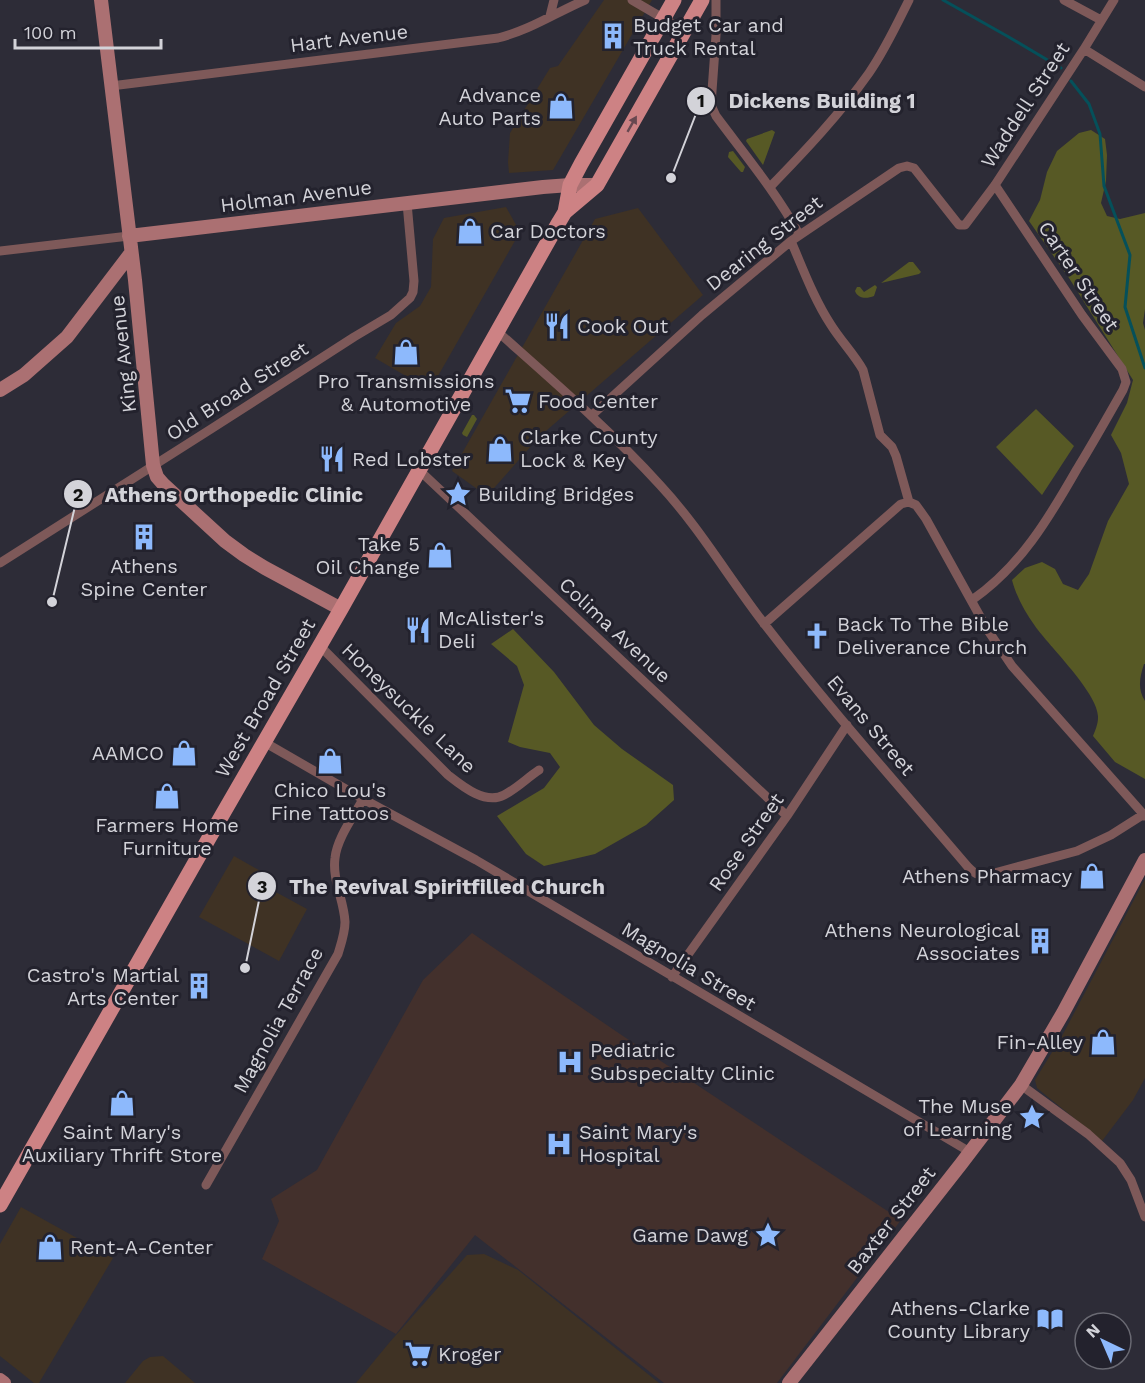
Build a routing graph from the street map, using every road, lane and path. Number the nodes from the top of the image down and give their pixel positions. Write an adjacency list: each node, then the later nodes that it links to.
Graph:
1 (101, 0): 16 (street, King Avenue)
2 (554, 0): 11 (street)
3 (585, 0): 11 (street, Hart Avenue)
4 (632, 0): 12 (street)
5 (674, 0): 12 (main road, West Broad Street)
6 (702, 0): 14 (main road, West Broad Street)
7 (716, 0): 21 (street)
8 (909, 0): 21 (street)
9 (1064, 0): 13 (street)
10 (1114, 0): 13 (street, Waddell Street)
11 (550, 16): 16 (street, Hart Avenue)
12 (664, 19): 14 (street); 18 (main road, West Broad Street)
13 (1101, 20): 15 (street, Waddell Street)
14 (685, 31): 19 (main road, West Broad Street, one-way to 14)
15 (1084, 49): 17 (street); 20 (street, Waddell Street)
16 (111, 86): 26 (street, King Avenue)
17 (1145, 87)
18 (570, 185): 19 (street, Holman Avenue); 22 (street, Holman Avenue); 23 (main road, West Broad Street)
19 (597, 185): 23 (main road, West Broad Street)
20 (995, 185): 24 (street, Waddell Street); 37 (street, Carter Street)
21 (770, 187): 25 (street)
22 (407, 202): 26 (street, Holman Avenue); 33 (street, Old Broad Street)
23 (565, 212): 30 (main road, West Broad Street)
24 (961, 226): 25 (street, Dearing Street)
25 (799, 234): 27 (street, Dearing Street)
26 (129, 236): 28 (street, Holman Avenue); 29 (street, King Avenue)
27 (791, 241): 32 (street, Dearing Street); 35 (street)
28 (0, 251)
29 (131, 253): 31 (street); 33 (street, King Avenue)
30 (498, 332): 32 (street, Evans Street); 34 (main road, West Broad Street)
31 (0, 390)
32 (591, 416): 39 (street, Evans Street)
33 (153, 465): 36 (street, Old Broad Street); 38 (street, King Avenue)
34 (419, 471): 38 (main road, West Broad Street); 46 (street, Colima Avenue)
35 (909, 502): 37 (street); 39 (street)
36 (0, 563)
37 (972, 600): 45 (street)
38 (341, 609): 40 (main road, West Broad Street)
39 (764, 624): 41 (street, Evans Street)
40 (319, 645): 42 (main road, West Broad Street); 43 (street, Honeysuckle Lane)
41 (847, 725): 45 (street, Evans Street); 46 (street, Rose Street)
42 (264, 742): 44 (street, Magnolia Street); 52 (main road, West Broad Street)
43 (539, 770)
44 (363, 799): 48 (street, Magnolia Street); 51 (street, Magnolia Terrace)
45 (1144, 815)
46 (787, 816): 48 (street, Rose Street)
47 (1145, 860): 49 (street, Baxter Street)
48 (672, 977): 50 (street, Magnolia Street)
49 (1021, 1084): 50 (street, Baxter Street); 53 (street)
50 (970, 1152): 56 (street, Baxter Street)
51 (206, 1185)
52 (0, 1205)
53 (1145, 1217)
54 (0, 1380): 55 (street)
55 (4, 1383)
56 (789, 1383)

